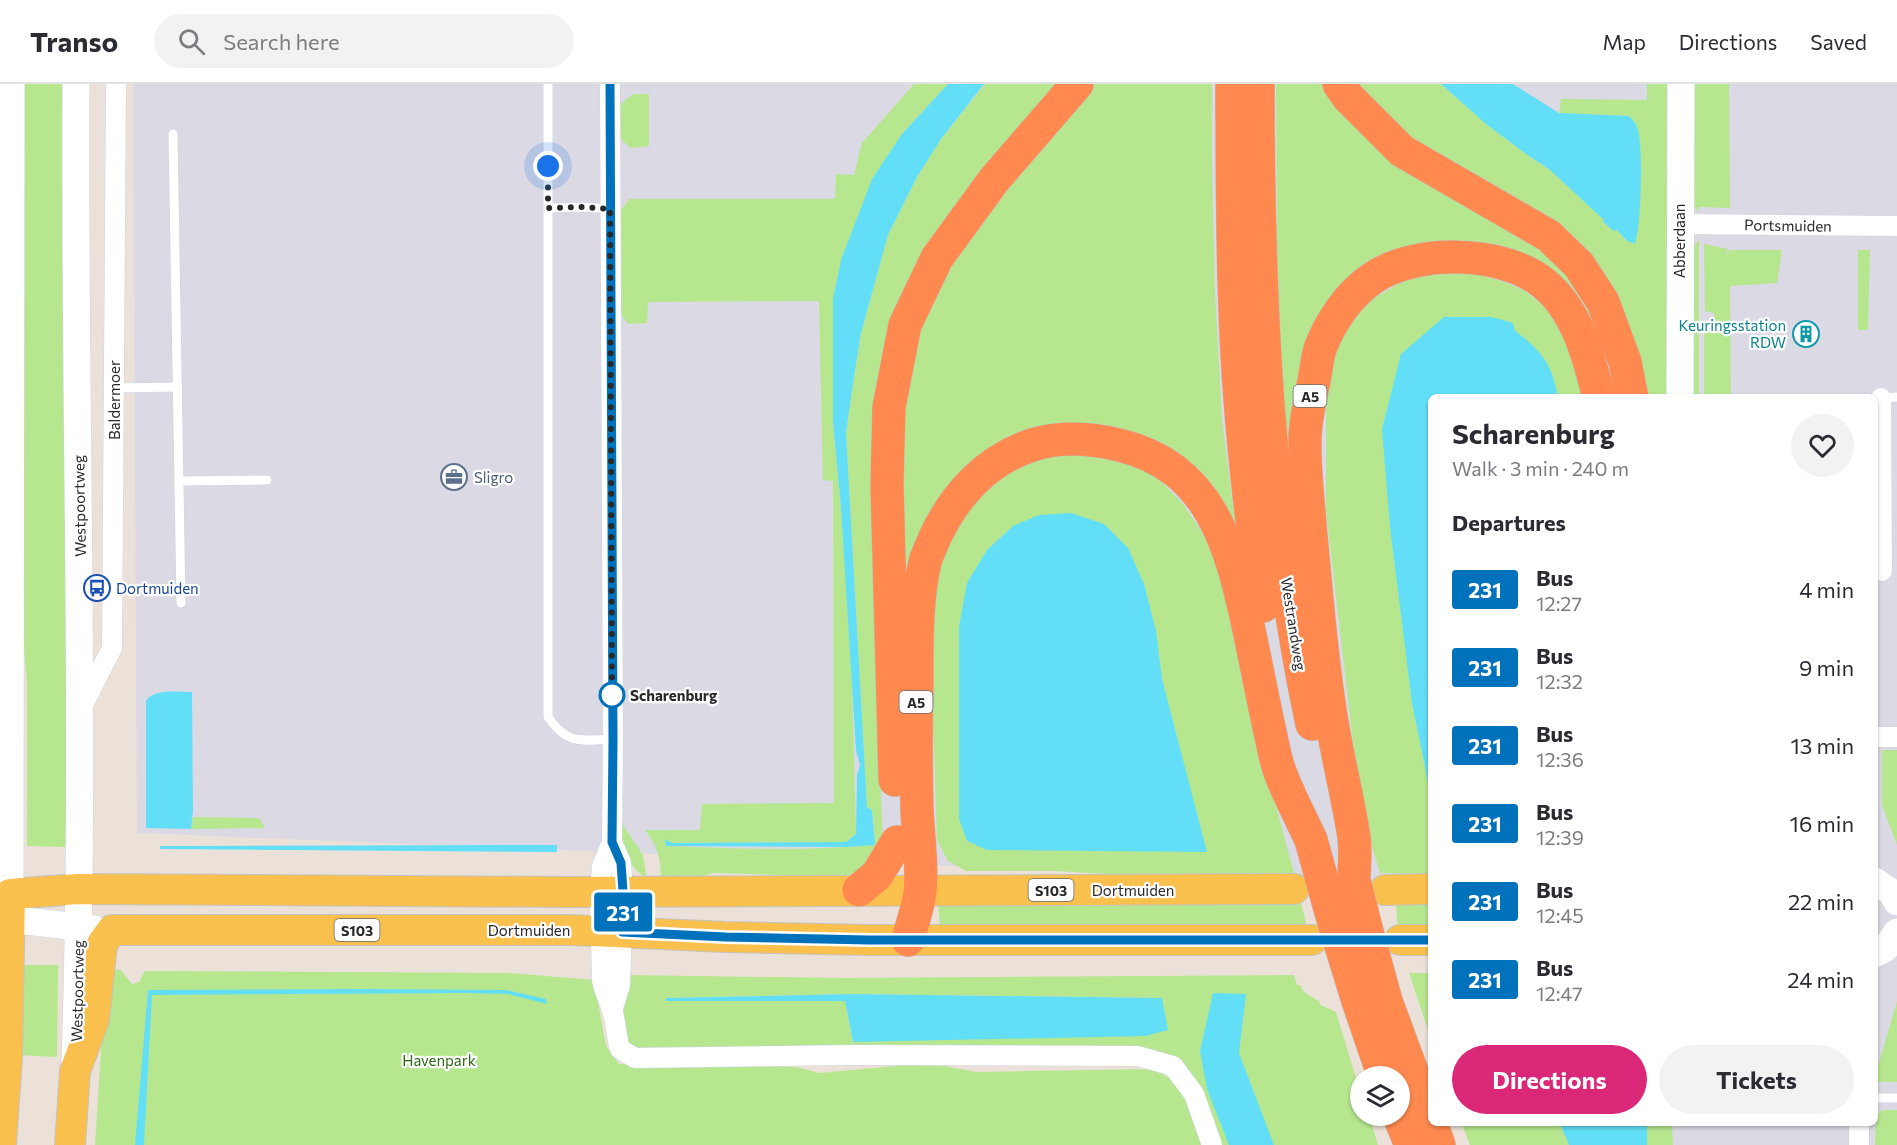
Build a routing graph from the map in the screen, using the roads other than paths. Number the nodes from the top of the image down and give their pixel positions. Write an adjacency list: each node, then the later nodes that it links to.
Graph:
1 (11, 84): 41 (main road)
2 (76, 84): 26 (main road, Westpoortweg)
3 (116, 84): 17 (street, Baldermoer)
4 (548, 84): 12 (lane)
5 (610, 84): 13 (street)
6 (1077, 84): 31 (highway, A5)
7 (1232, 84): 30 (highway, Westrandweg / A5)
8 (1258, 84): 30 (highway, Westrandweg / A5)
9 (1339, 84): 19 (highway)
10 (1681, 84): 14 (main road, Abberdaan)
11 (173, 134): 16 (lane)
12 (548, 208): 13 (lane); 29 (lane)
13 (610, 209): 29 (street)
14 (1679, 224): 15 (street, Portsmuiden); 20 (main road, Abberdaan)
15 (1897, 226)
16 (178, 387): 17 (lane); 23 (lane)
17 (114, 388): 26 (street, Baldermoer)
18 (1598, 394): 30 (highway, A5)
19 (1631, 394)
20 (1680, 394)
21 (1889, 397): 24 (street)
22 (267, 480): 23 (lane)
23 (179, 481): 25 (lane)
24 (1885, 572)
25 (181, 603)
26 (81, 709): 34 (main road, Westpoortweg)
27 (1878, 737): 28 (street)
28 (1897, 737)
29 (613, 739): 39 (street)
30 (1335, 839): 33 (highway, Westrandweg / A5); 38 (highway, A5); 51 (highway, Westrandweg / A5, bridge)
31 (897, 842): 37 (highway); 38 (highway, A5)
32 (1878, 882): 40 (main road)
33 (1370, 884): 36 (main road); 51 (highway, Westrandweg / A5, bridge)
34 (78, 888): 39 (main road, Dortmuiden / S103); 41 (main road, Dortmuiden / S103); 42 (main road, Westpoortweg)
35 (1294, 889): 38 (main road, Dortmuiden / S103)
36 (1428, 889)
37 (859, 890): 38 (main road, Dortmuiden / S103); 39 (main road, Dortmuiden / S103)
38 (909, 890): 46 (highway)
39 (611, 892): 44 (street)
40 (1897, 902)
41 (5, 906): 42 (main road, Dortmuiden / S103); 60 (main road)
42 (78, 928): 43 (main road, Dortmuiden / S103); 53 (main road, Westpoortweg)
43 (112, 930): 44 (main road, Dortmuiden / S103); 53 (main road, Westpoortweg)
44 (612, 931): 46 (main road, Dortmuiden / S103); 62 (street)
45 (1897, 932): 50 (main road)
46 (908, 940): 47 (main road, Dortmuiden / S103)
47 (1311, 940)
48 (1400, 940): 49 (main road)
49 (1428, 940)
50 (1878, 954)
51 (1372, 1001): 52 (highway, Westrandweg / A5); 56 (highway, Westrandweg / A5)
52 (1382, 1066)
53 (75, 1071): 61 (main road, Westpoortweg)
54 (1878, 1098): 55 (lane)
55 (1897, 1098)
56 (1428, 1121)
57 (1403, 1126): 63 (highway)
58 (1430, 1126): 64 (highway, Westrandweg / A5)
59 (1859, 1126): 65 (street)
60 (1, 1145)
61 (70, 1145)
62 (1212, 1145)
63 (1411, 1145)
64 (1439, 1145)
65 (1859, 1145)

